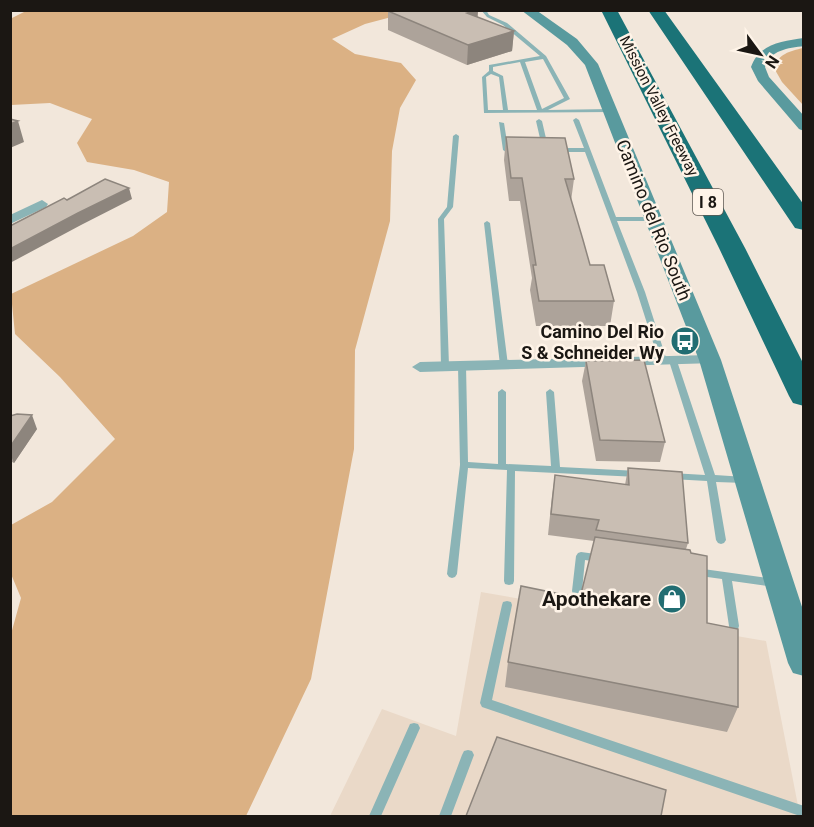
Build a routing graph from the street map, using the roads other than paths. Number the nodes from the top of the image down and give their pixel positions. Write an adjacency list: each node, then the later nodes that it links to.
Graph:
1 (483, 10): 6 (lane)
2 (528, 10): 9 (street, Camino del Rio South)
3 (609, 10): 35 (highway, Mission Valley Freeway / I 8)
4 (656, 10): 26 (highway)
5 (804, 42): 15 (street)
6 (544, 57): 7 (lane); 11 (lane)
7 (522, 61): 8 (lane); 11 (lane)
8 (491, 72): 10 (lane); 10 (lane)
9 (610, 111): 11 (lane); 23 (street, Camino del Rio South)
10 (506, 112): 11 (lane)
11 (540, 112)
12 (576, 120): 20 (lane)
13 (539, 122): 19 (lane)
14 (501, 123): 17 (lane)
15 (804, 126)
16 (456, 136): 30 (lane)
17 (516, 150)
18 (536, 150): 19 (lane)
19 (545, 150): 20 (lane)
20 (588, 150): 22 (lane)
21 (42, 204): 24 (street)
22 (614, 219): 23 (lane); 28 (lane)
23 (653, 219): 27 (street, Camino del Rio South)
24 (10, 220)
25 (487, 223): 29 (lane)
26 (804, 223)
27 (710, 360): 28 (street); 42 (street, Camino del Rio South)
28 (668, 361): 29 (street); 41 (lane)
29 (504, 365): 31 (street)
30 (446, 366): 31 (street); 32 (street)
31 (462, 366): 36 (lane)
32 (420, 367)
33 (502, 392): 37 (lane)
34 (550, 392): 38 (lane)
35 (804, 396)
36 (464, 465): 37 (lane); 46 (lane)
37 (507, 467): 38 (lane); 48 (lane)
38 (556, 470): 39 (lane)
39 (652, 475)
40 (663, 476): 41 (lane)
41 (711, 478): 42 (lane); 43 (lane)
42 (746, 480): 49 (street, Camino del Rio South)
43 (721, 540)
44 (615, 560): 50 (lane)
45 (681, 570): 47 (lane)
46 (452, 573)
47 (726, 576): 49 (lane); 52 (lane)
48 (509, 581)
49 (778, 583): 53 (street, Camino del Rio South)
50 (577, 591)
51 (507, 605): 56 (lane)
52 (734, 626)
53 (804, 663)
54 (414, 728): 57 (lane)
55 (468, 756): 58 (lane)
56 (804, 812)
57 (375, 816)
58 (445, 816)

